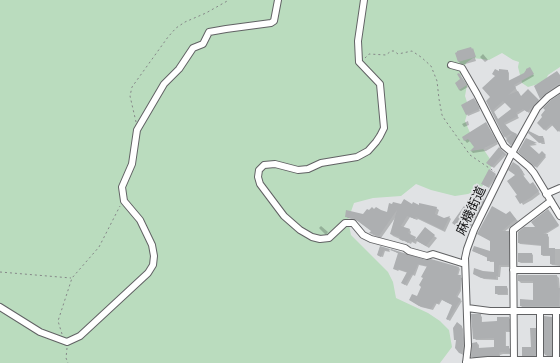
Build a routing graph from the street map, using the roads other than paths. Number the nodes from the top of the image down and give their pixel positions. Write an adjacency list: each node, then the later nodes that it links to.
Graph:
1 (278, 0): 13 (street)
2 (364, 0): 10 (street)
3 (451, 65): 5 (street)
4 (560, 89): 5 (street, 麻機街道)
5 (512, 153): 7 (street); 10 (street, 麻機街道)
6 (560, 188): 7 (street)
7 (546, 194): 8 (street)
8 (551, 201): 9 (street); 11 (street)
9 (560, 216)
10 (465, 264): 14 (street, 麻機街道)
11 (513, 270): 12 (street); 17 (street)
12 (560, 270)
13 (0, 307)
14 (467, 308): 17 (street); 21 (street, 麻機街道)
15 (540, 311): 16 (street); 17 (street); 18 (street)
16 (558, 311): 19 (street)
17 (513, 312): 20 (street)
18 (540, 360): 19 (street); 20 (street)
19 (558, 360)
20 (514, 362): 21 (street)
21 (466, 363)

